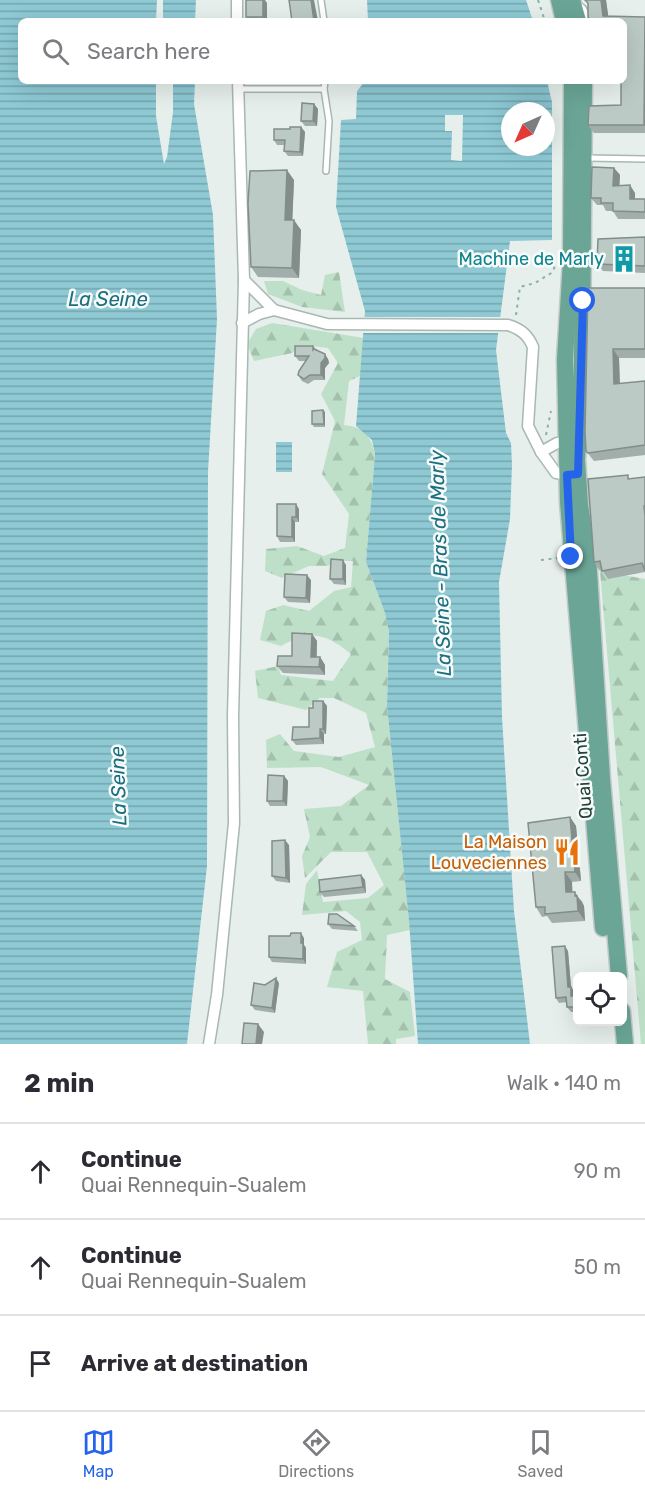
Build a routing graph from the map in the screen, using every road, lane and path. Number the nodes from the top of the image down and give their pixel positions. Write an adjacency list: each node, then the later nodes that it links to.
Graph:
1 (237, 0): 5 (street)
2 (321, 0): 6 (lane)
3 (538, 0): 7 (path)
4 (571, 6): 8 (lane)
5 (237, 18)
6 (324, 18)
7 (544, 18)
8 (588, 18)
9 (325, 84): 13 (lane)
10 (572, 84): 24 (main road)
11 (584, 84): 14 (main road)
12 (238, 85): 13 (lane); 18 (street)
13 (324, 89): 16 (lane)
14 (584, 158): 15 (lane); 24 (main road)
15 (645, 159)
16 (326, 171)
17 (556, 263): 21 (path)
18 (244, 280): 19 (street); 20 (street)
19 (274, 310): 20 (street); 21 (street)
20 (242, 323): 34 (street)
21 (512, 326): 25 (street)
22 (552, 406): 23 (path)
23 (538, 431)
24 (572, 442): 25 (street); 26 (main road)
25 (541, 452): 26 (street)
26 (573, 475): 29 (main road)
27 (564, 558): 28 (path)
28 (541, 560)
29 (581, 573): 30 (main road, Quai Conti); 31 (main road, Quai Conti)
30 (608, 972)
31 (619, 972)
32 (612, 1026): 35 (main road)
33 (623, 1026): 36 (main road)
34 (209, 1044)
35 (614, 1044)
36 (625, 1044)

